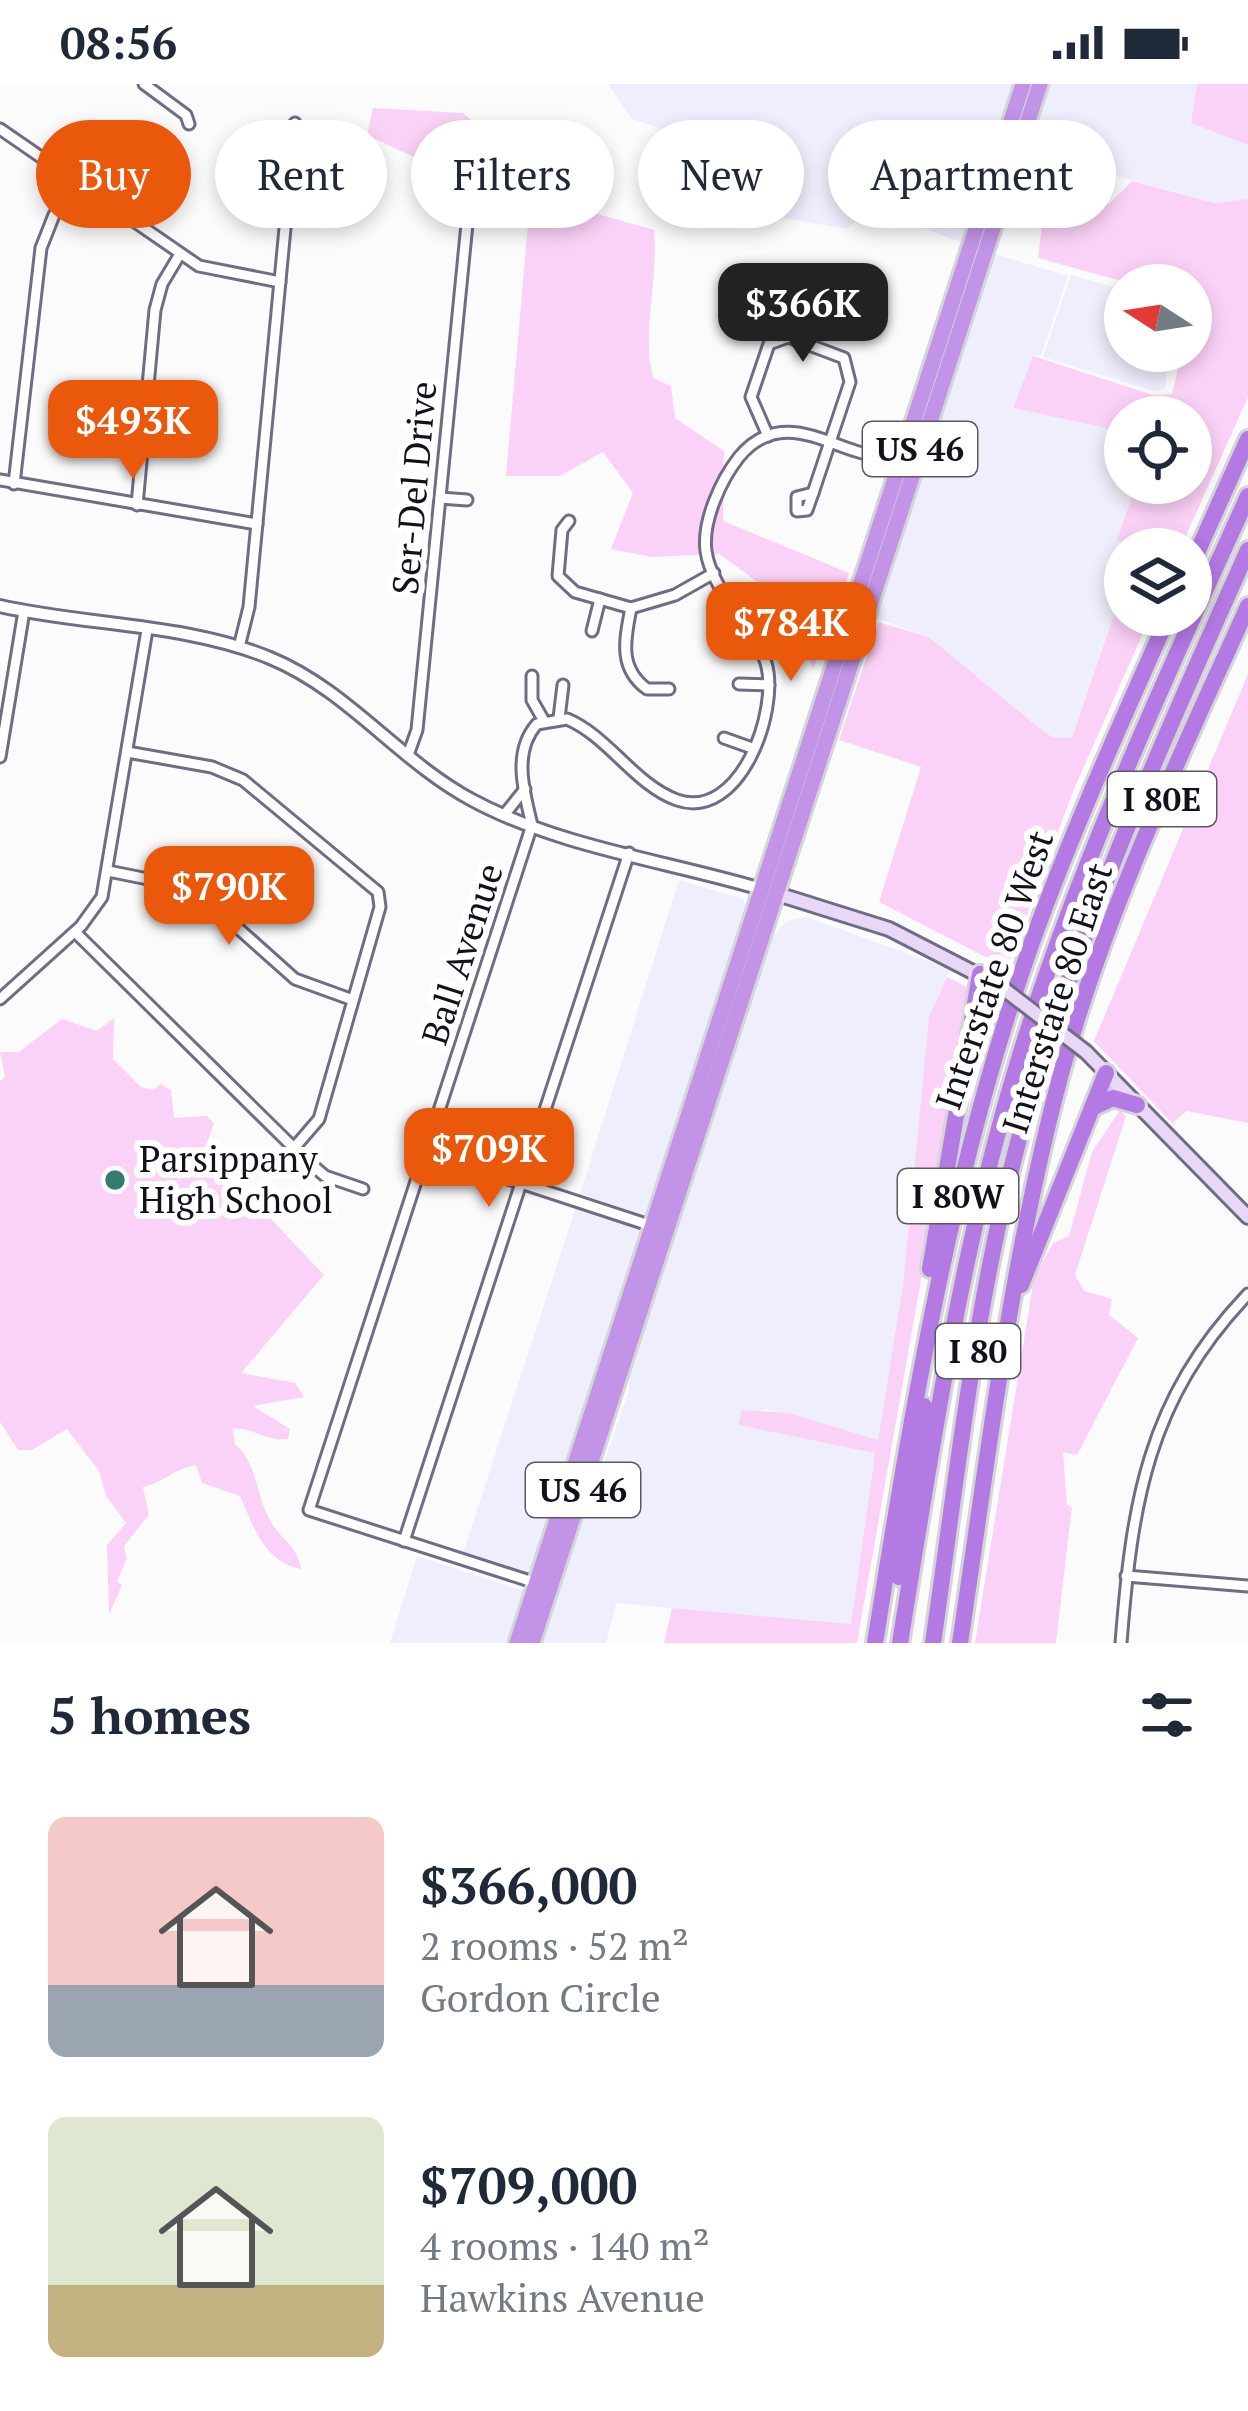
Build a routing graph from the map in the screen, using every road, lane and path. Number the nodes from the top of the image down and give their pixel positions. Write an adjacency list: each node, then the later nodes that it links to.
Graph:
1 (144, 84): 4 (street)
2 (1023, 84): 16 (highway, US 46)
3 (1040, 84): 58 (highway, US 46)
4 (188, 120)
5 (0, 130): 6 (street)
6 (36, 156)
7 (49, 228): 19 (street)
8 (141, 228): 11 (street)
9 (285, 228): 12 (street)
10 (467, 228): 23 (street, Ser-Del Drive)
11 (180, 254): 12 (street); 25 (street)
12 (280, 282): 27 (street)
13 (768, 436): 14 (street); 14 (street); 30 (street)
14 (831, 440): 17 (street); 20 (street)
15 (1248, 440): 28 (highway)
16 (907, 442): 17 (street); 21 (highway, US 46)
17 (874, 454): 21 (street)
18 (0, 480): 19 (street)
19 (14, 484): 25 (street)
20 (813, 493)
21 (890, 494): 58 (highway, US 46)
22 (1248, 496): 84 (highway, I 80)
23 (440, 498): 24 (street); 51 (street, Ser-Del Drive)
24 (467, 500)
25 (137, 505): 27 (street)
26 (569, 521): 31 (street)
27 (256, 524): 39 (street)
28 (1208, 528)
29 (1248, 550): 85 (highway, I 80)
30 (714, 573): 34 (street); 43 (street)
31 (599, 599): 34 (street); 37 (street)
32 (0, 606): 35 (street)
33 (1248, 606): 74 (highway, Interstate 80 East / I 80E)
34 (631, 608): 44 (street)
35 (24, 611): 36 (street); 47 (street)
36 (147, 630): 39 (street); 50 (street)
37 (592, 631)
38 (1160, 636): 63 (highway, Interstate 80 West / I 80W)
39 (239, 647): 51 (street)
40 (532, 676): 46 (street)
41 (739, 684): 43 (street)
42 (563, 685): 45 (street)
43 (769, 685): 49 (street)
44 (669, 689)
45 (560, 718): 46 (street); 49 (street)
46 (544, 721): 53 (street)
47 (3, 724): 52 (street)
48 (724, 738): 49 (street)
49 (752, 748)
50 (127, 752): 57 (street); 62 (street)
51 (408, 755): 54 (street)
52 (0, 758)
53 (524, 789): 54 (street); 55 (street)
54 (504, 814): 55 (street)
55 (532, 825): 56 (street); 68 (street, Ball Avenue)
56 (629, 853): 58 (street); 69 (street)
57 (108, 871): 59 (street); 62 (street)
58 (769, 892): 60 (main road); 72 (highway, US 46); 81 (highway, US 46)
59 (75, 932): 61 (street); 67 (street)
60 (980, 974): 64 (main road, bridge); 75 (highway)
61 (0, 999)
62 (353, 1000): 67 (street)
63 (999, 1047): 75 (highway, Interstate 80 West / I 80W); 83 (highway)
64 (1106, 1072): 65 (main road); 66 (highway)
65 (1137, 1105): 66 (highway); 71 (main road)
66 (1096, 1106): 74 (highway)
67 (294, 1148): 70 (street)
68 (426, 1152): 69 (street); 76 (street, Ball Avenue)
69 (521, 1183): 72 (street); 76 (street)
70 (363, 1189)
71 (1248, 1217)
72 (652, 1226): 78 (highway, US 46)
73 (1248, 1294): 77 (street)
74 (1006, 1332): 86 (highway, Interstate 80 East / I 80E)
75 (924, 1347): 82 (highway, Interstate 80 West / I 80W)
76 (404, 1541): 78 (street)
77 (1126, 1576): 79 (street); 87 (street)
78 (536, 1583): 80 (highway, US 46)
79 (1248, 1586)
80 (517, 1643)
81 (532, 1643)
82 (874, 1643)
83 (890, 1643)
84 (900, 1643)
85 (933, 1643)
86 (960, 1643)
87 (1121, 1643)

